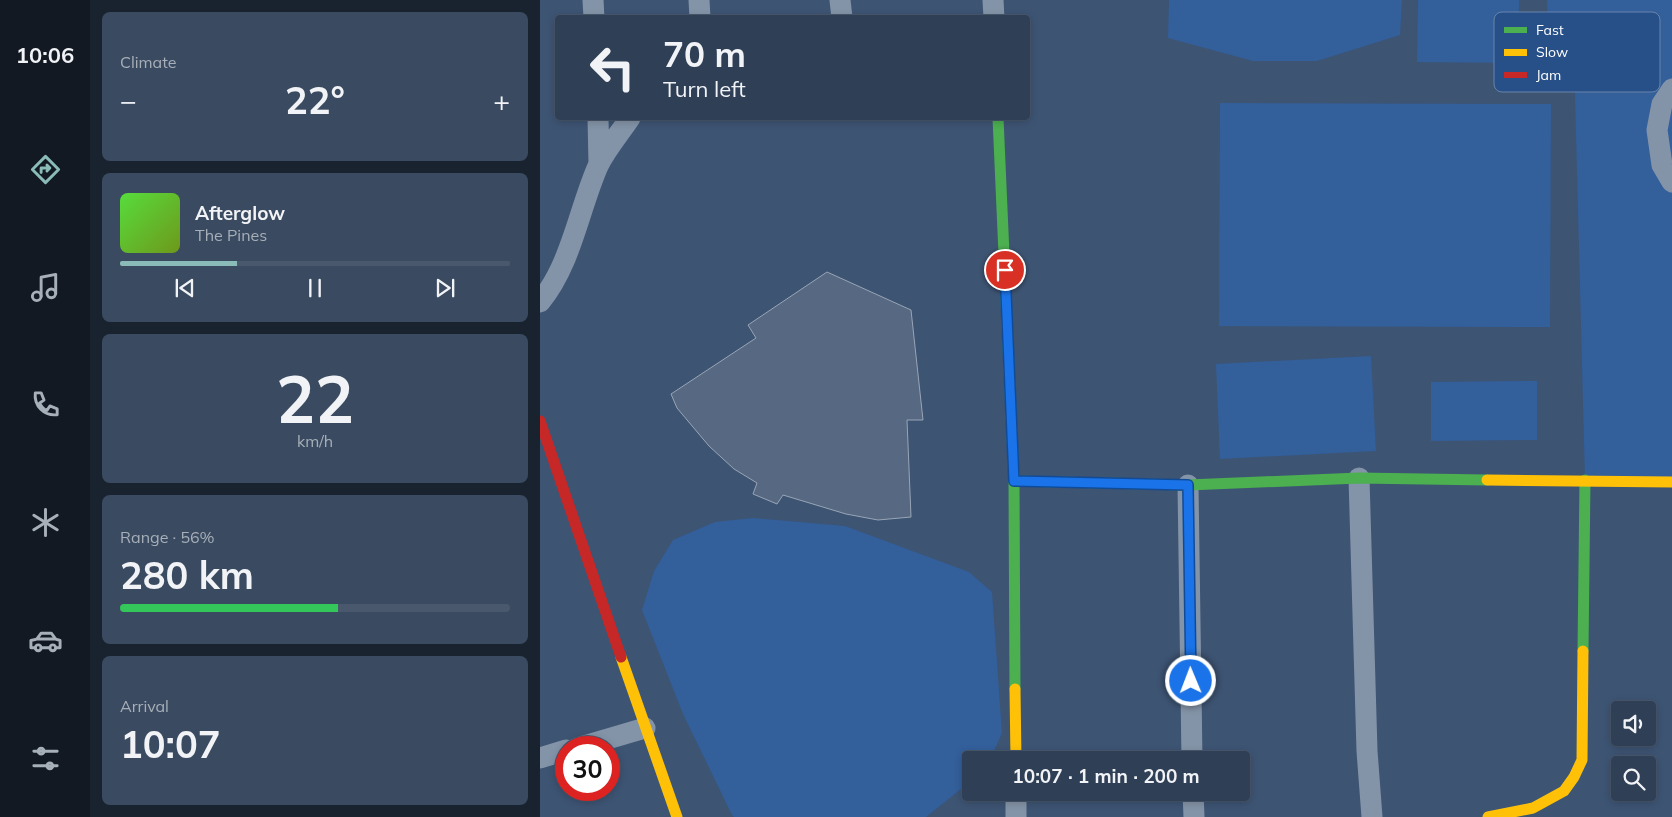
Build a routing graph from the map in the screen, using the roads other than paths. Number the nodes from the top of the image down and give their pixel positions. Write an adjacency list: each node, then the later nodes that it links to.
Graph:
1 (593, 0): 5 (street)
2 (699, 0): 6 (street)
3 (840, 0): 7 (street)
4 (993, 0): 8 (street)
5 (594, 15)
6 (700, 15)
7 (842, 15)
8 (994, 15)
9 (1672, 89): 14 (street)
10 (598, 120): 13 (street)
11 (629, 120): 13 (street)
12 (998, 120): 19 (street)
13 (599, 164): 15 (street)
14 (1672, 182)
15 (540, 302)
16 (540, 422): 22 (street)
17 (1359, 478): 18 (street); 21 (street); 34 (street)
18 (1585, 480): 20 (street); 30 (street)
19 (1014, 481): 21 (street); 24 (street)
20 (1672, 482)
21 (1188, 485): 25 (street)
22 (645, 728): 23 (street); 31 (street)
23 (618, 736)
24 (1016, 751)
25 (1192, 751)
26 (555, 753): 27 (street)
27 (540, 758)
28 (1016, 801): 32 (street)
29 (1193, 801): 33 (street)
30 (1534, 813): 35 (street)
31 (677, 817)
32 (1016, 817)
33 (1194, 817)
34 (1372, 817)
35 (1488, 817)

